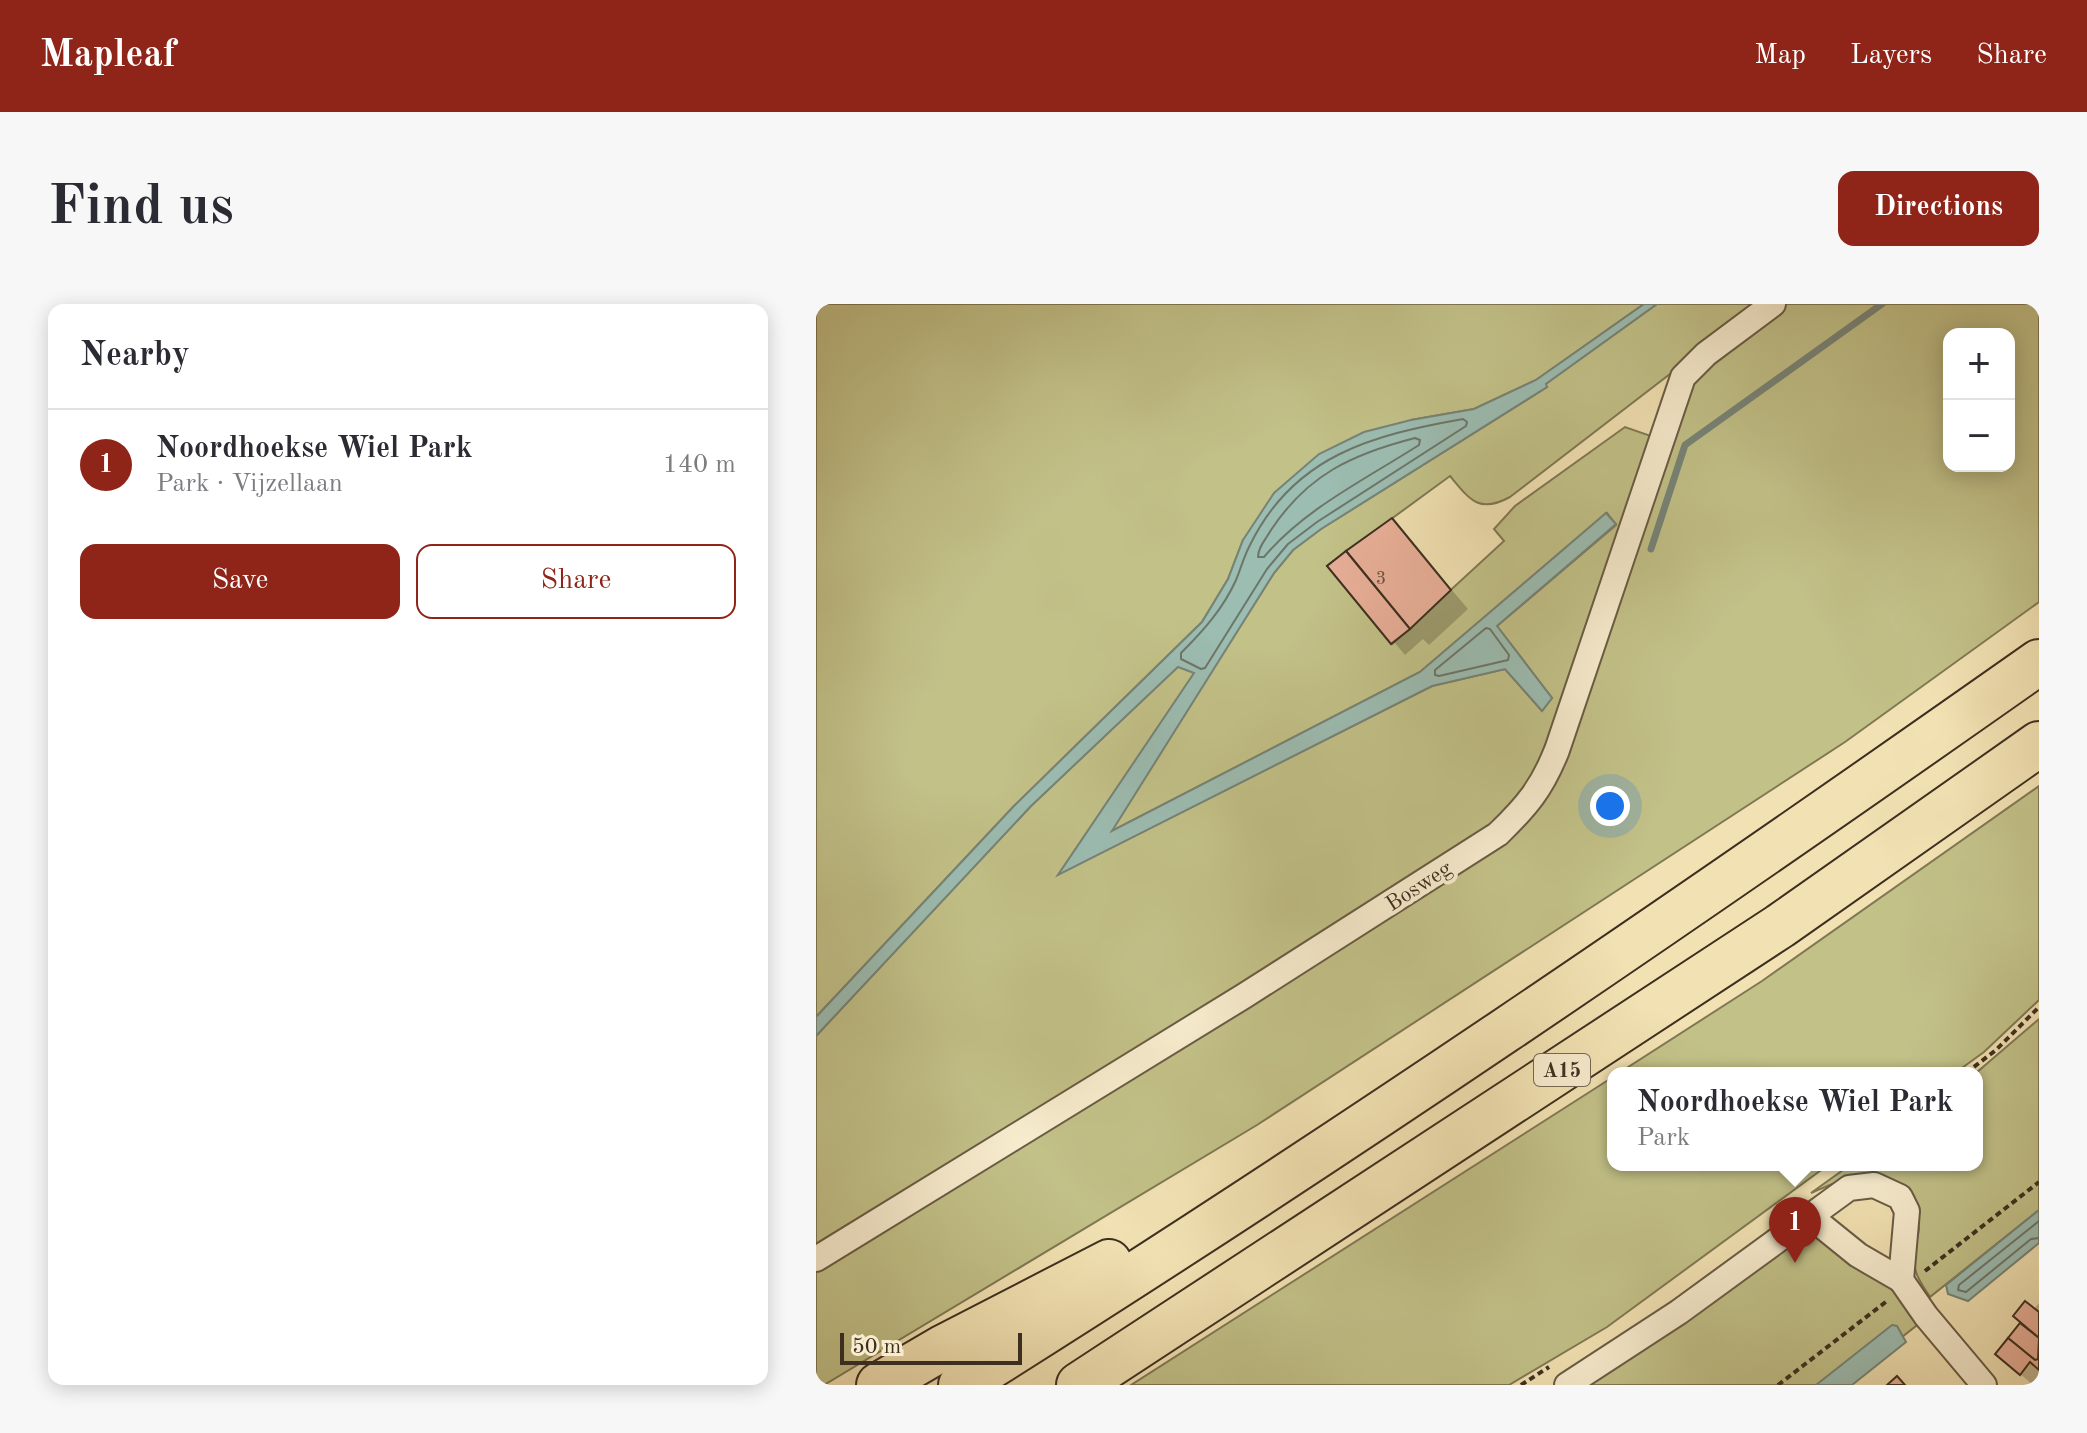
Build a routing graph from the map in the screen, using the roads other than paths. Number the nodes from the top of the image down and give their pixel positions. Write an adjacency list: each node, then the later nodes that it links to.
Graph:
1 (1773, 304): 6 (street, Bosweg)
2 (2039, 662): 4 (highway)
3 (2039, 744): 10 (highway, A15)
4 (1335, 1145): 8 (highway); 9 (highway)
5 (1811, 1217): 7 (street); 7 (street); 11 (street)
6 (816, 1259)
7 (1901, 1280): 12 (street)
8 (879, 1385)
9 (961, 1385)
10 (1079, 1385)
11 (1567, 1385)
12 (1984, 1385)

